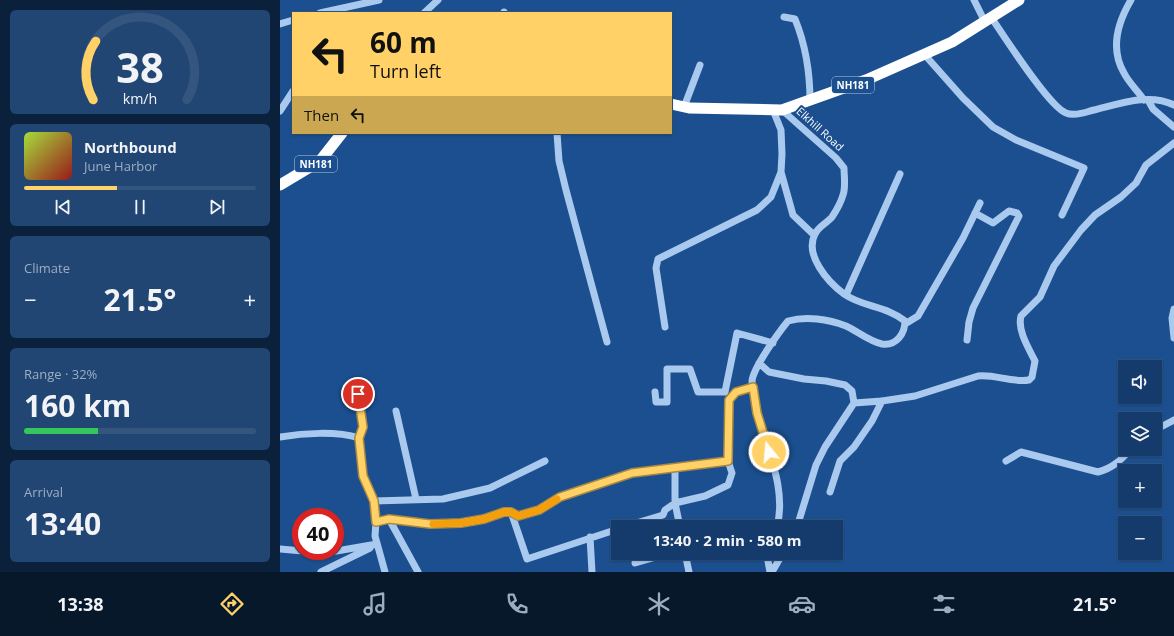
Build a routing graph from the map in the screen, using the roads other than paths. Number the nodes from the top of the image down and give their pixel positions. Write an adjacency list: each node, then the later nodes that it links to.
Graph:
1 (379, 0): 6 (street)
2 (438, 0): 7 (street)
3 (974, 0): 10 (street)
4 (1019, 0): 10 (highway, NH181)
5 (1131, 0): 15 (street)
6 (325, 12)
7 (425, 12)
8 (784, 18): 16 (street)
9 (292, 20): 11 (street)
10 (988, 20): 12 (highway, NH181); 15 (street)
11 (280, 24)
12 (924, 54): 16 (highway, NH181); 31 (street)
13 (700, 65): 19 (street)
14 (292, 93): 21 (street)
15 (1146, 100): 18 (street); 22 (street)
16 (810, 102): 20 (highway, NH181)
17 (672, 104): 19 (highway, NH181)
18 (1174, 105)
19 (684, 107): 20 (highway, NH181)
20 (778, 110): 26 (street); 32 (street, Elkhill Road)
21 (280, 111)
22 (1174, 127)
23 (341, 134): 28 (highway, NH181)
24 (557, 134): 39 (street)
25 (1174, 143): 45 (street)
26 (781, 172): 32 (street); 36 (street)
27 (900, 174): 33 (street)
28 (280, 185)
29 (980, 203): 30 (street)
30 (975, 213): 35 (street); 38 (street)
31 (1062, 214)
32 (814, 235): 33 (street)
33 (846, 295): 35 (street)
34 (1174, 309): 37 (street)
35 (905, 324): 40 (street)
36 (665, 327)
37 (1174, 338)
38 (967, 340)
39 (607, 342)
40 (773, 343): 41 (street); 43 (street)
41 (759, 363): 42 (street); 46 (street)
42 (753, 387): 54 (street); 65 (street)
43 (655, 392)
44 (358, 394): 51 (street)
45 (882, 401): 46 (street); 57 (street)
46 (854, 403): 66 (street)
47 (396, 411): 58 (street)
48 (1174, 420): 49 (street)
49 (1162, 426)
50 (280, 437): 51 (street)
51 (359, 438): 59 (street)
52 (1125, 456): 55 (street)
53 (544, 461): 58 (street)
54 (728, 461): 56 (street); 60 (street)
55 (1006, 461)
56 (675, 469): 60 (street); 61 (street)
57 (830, 492)
58 (416, 498): 59 (street)
59 (374, 501): 67 (street)
60 (675, 503): 63 (street); 64 (street)
61 (511, 512): 62 (street); 69 (street)
62 (389, 519): 67 (street); 79 (street)
63 (646, 520)
64 (679, 520)
65 (778, 520)
66 (799, 520)
67 (376, 522): 70 (street)
68 (611, 530): 69 (street)
69 (590, 537): 80 (street)
70 (377, 544): 71 (street); 77 (street); 78 (street)
71 (280, 549)
72 (646, 560): 76 (street)
73 (686, 560): 81 (street)
74 (768, 560): 82 (street)
75 (779, 560): 82 (street)
76 (635, 563)
77 (321, 572)
78 (385, 572)
79 (418, 572)
80 (592, 572)
81 (689, 572)
82 (771, 572)

